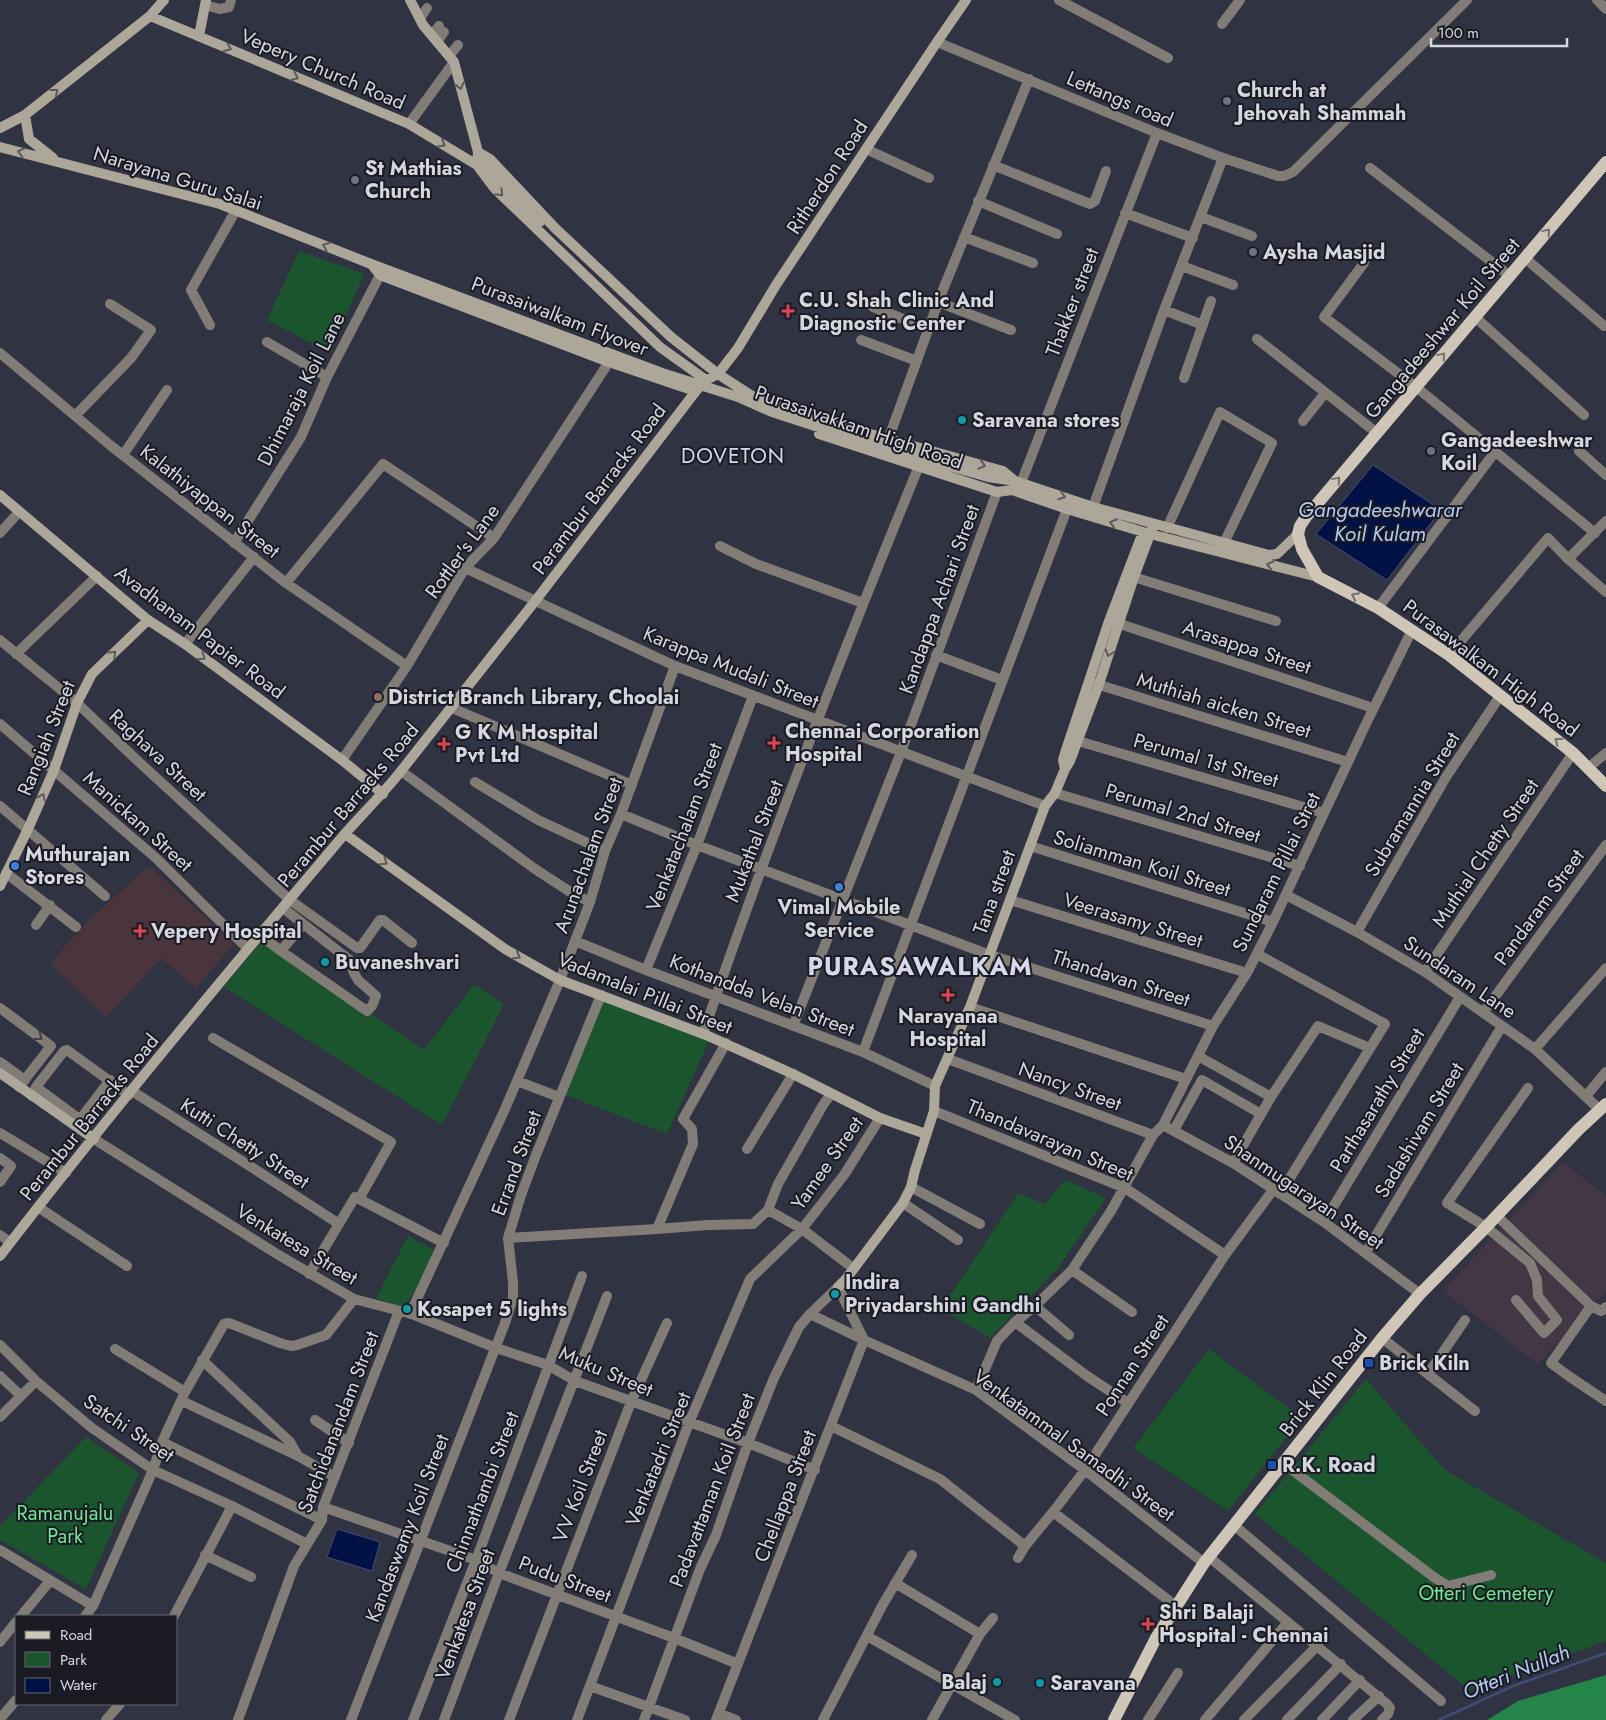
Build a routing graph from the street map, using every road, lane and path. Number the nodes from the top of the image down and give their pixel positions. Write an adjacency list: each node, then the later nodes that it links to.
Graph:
1 (164, 0): 12 (street)
2 (231, 0): 9 (street)
3 (410, 0): 13 (street)
4 (966, 0): 18 (street, Ritherdon Road)
5 (1059, 0): 20 (street)
6 (1240, 0): 14 (street)
7 (1467, 0): 30 (street, Lettangs road)
8 (1597, 0): 11 (street)
9 (206, 3): 16 (street)
10 (426, 8): 13 (street)
11 (1606, 9)
12 (150, 16): 16 (street, Vepery Church Road); 23 (street, one-way to 12)
13 (420, 18): 17 (street)
14 (1222, 24)
15 (442, 29): 17 (street)
16 (199, 36): 24 (street, Vepery Church Road, one-way to 24)
17 (434, 38): 21 (street)
18 (937, 42): 22 (street, Lettangs road); 28 (street, Ritherdon Road)
19 (458, 45): 21 (street)
20 (1168, 58)
21 (452, 59): 24 (street); 29 (street, one-way to 29)
22 (1029, 80): 26 (street, Lettangs road); 34 (street)
23 (25, 116): 25 (street); 31 (street)
24 (409, 124): 33 (street, Vepery Church Road, one-way to 33)
25 (1, 126): 27 (street)
26 (1157, 134): 30 (street, Lettangs road); 40 (street, Thakker street)
27 (1, 147): 31 (street, Narayana Guru Salai, one-way to 27)
28 (866, 149): 37 (street); 74 (street, Ritherdon Road)
29 (478, 152): 33 (street); 65 (street); 83 (street, Purasaiwalkam Flyover)
30 (1223, 158): 41 (street)
31 (56, 160): 39 (street, Narayana Guru Salai)
32 (1606, 162): 46 (main road, Gangadeeshwar Koil Street, one-way to 32)
33 (478, 165): 69 (street, one-way to 69)
34 (993, 165): 36 (street); 38 (street)
35 (1370, 168): 52 (street)
36 (1106, 171)
37 (929, 178)
38 (978, 201): 42 (street); 44 (street)
39 (236, 210): 49 (street, Narayana Guru Salai, one-way to 39); 60 (street)
40 (1125, 213): 45 (street); 94 (street, Thakker street)
41 (1201, 217): 43 (street); 45 (street)
42 (1057, 234)
43 (1252, 236)
44 (964, 238): 47 (street); 55 (street)
45 (1193, 238): 50 (street)
46 (1525, 258): 52 (main road, Gangadeeshwar Koil Street); 62 (street)
47 (1032, 263)
48 (1364, 263): 79 (street)
49 (371, 264): 51 (street); 73 (street); 83 (street, Purasaiwalkam Flyover)
50 (1182, 266): 53 (street); 58 (street)
51 (380, 275): 72 (street, Purasaivakkam High Road); 75 (street, Dhimaraja Koil Lane)
52 (1510, 276): 59 (main road, Gangadeeshwar Koil Street)
53 (1233, 285)
54 (1211, 301): 61 (street)
55 (938, 302): 63 (street); 64 (street)
56 (110, 304): 85 (street)
57 (873, 307): 63 (street)
58 (1164, 310): 61 (street); 97 (street)
59 (1475, 317): 79 (main road, Gangadeeshwar Koil Street, one-way to 59); 84 (street)
60 (210, 325)
61 (1203, 325): 76 (street)
62 (1604, 326)
63 (928, 329): 71 (street)
64 (1011, 330)
65 (671, 337): 69 (street); 74 (street)
66 (1256, 339): 82 (street)
67 (862, 340): 71 (street)
68 (266, 342): 75 (street)
69 (660, 347): 73 (street)
70 (0, 353): 85 (street, Kalathiyappan Street)
71 (917, 361): 88 (street)
72 (610, 362): 78 (street, Purasaivakkam High Road); 107 (street, Rottler's Lane)
73 (681, 369): 77 (street); 78 (street)
74 (718, 374): 77 (street, Perambur Barracks Road); 88 (street)
75 (327, 377): 108 (street, Dhimaraja Koil Lane)
76 (1184, 378)
77 (705, 381): 81 (street, Perambur Barracks Road)
78 (670, 383): 81 (street, Purasaivakkam High Road)
79 (1416, 387): 87 (main road, Gangadeeshwar Koil Street); 90 (street)
80 (166, 390): 91 (street)
81 (696, 391): 92 (street, Purasaivakkam High Road); 119 (street, Perambur Barracks Road)
82 (1325, 393): 86 (street); 87 (street)
83 (738, 397): 94 (street, Purasaiwalkam Flyover)
84 (1584, 415)
85 (75, 416): 91 (street, Kalathiyappan Street)
86 (1303, 421)
87 (1377, 433): 106 (main road, Gangadeeshwar Koil Street, one-way to 87)
88 (888, 440): 94 (street, one-way to 94)
89 (1579, 451): 93 (street)
90 (1496, 452): 105 (street); 121 (street)
91 (123, 455): 108 (street, Kalathiyappan Street)
92 (919, 466): 95 (street, Purasaivakkam High Road); 120 (street, Mukathal Street)
93 (1606, 475)
94 (1016, 484): 95 (street, Purasaivakkam High Road); 97 (street, one-way to 97); 98 (street, Purasawalkam High Road)
95 (997, 492): 129 (street, Kandappa Achari Street)
96 (0, 495): 99 (street, Avadhanam Papier Road)
97 (1093, 506): 101 (street)
98 (1067, 509): 104 (street, Purasawalkam High Road, one-way to 98); 133 (street)
99 (19, 512): 103 (street); 114 (street, Avadhanam Papier Road)
100 (1606, 521): 105 (street)
101 (1154, 524): 102 (street); 104 (street)
102 (1167, 528): 109 (street); 109 (street)
103 (0, 533)
104 (1147, 533): 115 (street); 116 (street, Purasawalkam High Road, one-way to 104)
105 (1595, 533): 112 (street)
106 (1298, 534): 109 (street); 116 (main road)
107 (494, 538): 113 (street, Rottler's Lane); 117 (street)
108 (234, 543): 111 (street, Kalathiyappan Street)
109 (1224, 543)
110 (720, 546): 120 (street)
111 (254, 557): 117 (street, Kalathiyappan Street); 127 (street)
112 (1568, 559): 118 (street); 130 (street)
113 (466, 568): 119 (street, Karappa Mudali Street); 131 (street, Rottler's Lane)
114 (97, 576): 122 (street, Avadhanam Papier Road); 128 (street)
115 (1130, 576): 123 (street); 124 (street)
116 (1318, 577): 121 (main road, Purasawalkam High Road, one-way to 116)
117 (286, 583): 131 (street, Kalathiyappan Street)
118 (1606, 592)
119 (536, 600): 132 (street, Karappa Mudali Street); 138 (street, Perambur Barracks Road)
120 (863, 603): 140 (street, Mukathal Street)
121 (1378, 608): 125 (main road, Purasawalkam High Road)
122 (148, 620): 127 (street, Avadhanam Papier Road); 137 (street, Rangiah Street, one-way to 122)
123 (1276, 621)
124 (1114, 622): 134 (street); 139 (street, Arasappa Street)
125 (1412, 630): 130 (main road, Purasawalkam High Road); 139 (street, Sundaram Pillai Stret)
126 (0, 640): 128 (street, Raghava Street)
127 (185, 644): 146 (street, Avadhanam Papier Road, one-way to 146)
128 (16, 654): 137 (street, Raghava Street)
129 (936, 655): 133 (street); 143 (street, Kandappa Achari Street)
130 (1449, 655): 136 (main road, Purasawalkam High Road)
131 (407, 666): 146 (street, Rottler's Lane)
132 (674, 666): 135 (street, Karappa Mudali Street); 154 (street, Arunachalam Street)
133 (1002, 680): 152 (street)
134 (1094, 683): 142 (street, Tana street); 147 (street, Muthiah aicken Street); 149 (street)
135 (753, 696): 140 (street, Karappa Mudali Street); 164 (street, Venkatachalam Street)
136 (1500, 696): 144 (main road, Purasawalkam High Road, one-way to 136); 185 (street, Subramannia Street)
137 (77, 703): 150 (street, Rangiah Street); 175 (street, Raghava Street)
138 (452, 708): 151 (street, Perambur Barracks Road); 154 (street)
139 (1373, 708): 147 (street, Sundaram Pillai Stret)
140 (818, 721): 143 (street, Karappa Mudali Street); 169 (street, Mukathal Street)
141 (0, 724): 150 (street, Manickam Street)
142 (1078, 741): 149 (street, Tana street); 160 (street, Perumal 1st Street)
143 (901, 752): 152 (street, Karappa Mudali Street); 174 (street, Kandappa Achari Street)
144 (1573, 753): 148 (main road, Purasawalkam High Road); 195 (street, Muthial Chetty Street)
145 (1606, 753): 148 (street)
146 (342, 760): 157 (street, Avadhanam Papier Road)
147 (1348, 762): 160 (street, Sundaram Pillai Stret)
148 (1588, 768): 155 (main road, Purasawalkam High Road)
149 (1065, 769): 156 (street, Tana street)
150 (54, 770): 162 (street, Rangiah Street, one-way to 150); 189 (street, Manickam Street)
151 (401, 772): 157 (street, Perambur Barracks Road); 177 (street)
152 (966, 777): 159 (street, Karappa Mudali Street); 182 (street)
153 (475, 782): 167 (street)
154 (632, 785): 161 (street, Arunachalam Street)
155 (1606, 786)
156 (1055, 793): 159 (street, Tana street); 168 (street, Perumal 2nd Street)
157 (383, 794): 163 (street, Perambur Barracks Road)
158 (0, 806): 162 (street)
159 (1045, 806): 166 (street, Tana street)
160 (1324, 813): 168 (street, Sundaram Pillai Stret)
161 (622, 814): 164 (street, Thandavan Street); 167 (street, Arunachalam Street)
162 (28, 829): 170 (street, Rangiah Street); 172 (street)
163 (345, 834): 175 (street, Perambur Barracks Road); 197 (street, Vadamalai Pillai Street, one-way to 197)
164 (697, 845): 169 (street, Thandavan Street); 194 (street, Venkatachalam Street)
165 (1606, 845): 203 (street, Pandaram Street)
166 (1030, 846): 176 (street, Tana street); 180 (street, Soliamman Koil Street)
167 (605, 851): 177 (street, Arunachalam Street)
168 (1300, 866): 173 (street, Sundaram Pillai Stret)
169 (761, 868): 174 (street, Thandavan Street); 199 (street, Mukathal Street)
170 (3, 870): 171 (street, Rangiah Street); 178 (street)
171 (0, 886)
172 (105, 896)
173 (1286, 896): 180 (street, Sundaram Pillai Stret); 185 (street, Sundaram Lane)
174 (844, 899): 182 (street, Thandavan Street); 204 (street, Kandappa Achari Street)
175 (290, 900): 179 (street, Perambur Barracks Road); 188 (street, Raghava Street)
176 (1010, 900): 192 (street, Tana street); 196 (street, Veerasamy Street)
177 (590, 902): 187 (street, Arunachalam Street)
178 (50, 905): 183 (street); 184 (street)
179 (283, 908): 181 (street); 186 (street, Perambur Barracks Road)
180 (1273, 922): 191 (street, Sundaram Pillai Stret)
181 (303, 924): 190 (street); 190 (street)
182 (910, 924): 192 (street, Thandavan Street); 212 (street)
183 (36, 925)
184 (76, 927)
185 (1357, 932): 195 (street, Sundaram Lane)
186 (260, 935): 189 (street, Perambur Barracks Road); 190 (street)
187 (575, 941): 194 (street, Kothandda Velan Street); 197 (street, Arunachalam Street)
188 (412, 943)
189 (248, 949): 226 (street, Perambur Barracks Road)
190 (281, 951)
191 (1256, 954): 196 (street, Sundaram Pillai Stret); 210 (street, Ponnan Street)
192 (990, 955): 201 (street, Tana street); 205 (street, Thandavan Street)
193 (1606, 968): 211 (street)
194 (646, 970): 199 (street, Kothandda Velan Street)
195 (1425, 972): 200 (street, Sundaram Lane)
196 (1246, 973): 205 (street, Sundaram Pillai Stret)
197 (560, 980): 198 (street, Vadamalai Pillai Street); 221 (street, Arunachalam Street)
198 (601, 995): 207 (street, Vadamalai Pillai Street); 229 (street, Errand Street)
199 (717, 995): 204 (street, Kothandda Velan Street); 207 (street, Mukathal Street)
200 (1460, 997): 203 (street, Sundaram Lane); 254 (street, Parthasarathy Street)
201 (970, 1007): 214 (street, Tana street); 219 (street)
202 (0, 1008): 222 (street, one-way to 222)
203 (1482, 1014): 206 (street, Sundaram Lane)
204 (793, 1026): 212 (street, Kothandda Velan Street)
205 (1212, 1026): 213 (street, Sundaram Pillai Stret)
206 (1502, 1026): 211 (street, Sundaram Lane); 265 (street, Sadashivam Street)
207 (704, 1034): 209 (street, Vadamalai Pillai Street)
208 (213, 1038): 249 (street)
209 (726, 1044): 218 (street, Vadamalai Pillai Street); 258 (street)
210 (1370, 1048): 230 (street); 248 (street, Ponnan Street)
211 (1536, 1049): 228 (street, Sundaram Lane)
212 (863, 1052): 223 (street, Kothandda Velan Street)
213 (1198, 1056): 219 (street, Sundaram Pillai Stret); 230 (street)
214 (948, 1059): 223 (street, Tana street); 239 (street, Nancy Street)
215 (0, 1062): 222 (street)
216 (1606, 1072): 228 (street)
217 (0, 1073): 222 (street)
218 (792, 1074): 227 (street, Vadamalai Pillai Street); 241 (street)
219 (1186, 1079): 235 (street, Sundaram Pillai Stret)
220 (110, 1080): 225 (street); 225 (street, Kutti Chetty Street); 226 (street, Kutti Chetty Street)
221 (517, 1080): 229 (street); 264 (street, Arunachalam Street)
222 (22, 1084): 225 (street)
223 (935, 1086): 232 (street, Tana street)
224 (1528, 1088): 257 (street)
225 (34, 1092): 240 (street)
226 (130, 1093): 240 (street, Perambur Barracks Road); 255 (street, Kutti Chetty Street)
227 (831, 1094): 234 (street, Vadamalai Pillai Street); 252 (street)
228 (1586, 1096): 231 (street, Sundaram Lane)
229 (559, 1097): 261 (street, Errand Street)
230 (1271, 1097): 233 (street)
231 (1603, 1107): 253 (main road, Brick Klin Road)
232 (934, 1111): 238 (street, Tana street); 247 (street, Thandavarayan Street)
233 (1261, 1114): 236 (street); 243 (street)
234 (880, 1118): 238 (street, Vadamalai Pillai Street); 259 (street, Yamee Street)
235 (1163, 1125): 236 (street, Shanmugarayan Street); 239 (street)
236 (1174, 1130): 243 (street, Shanmugarayan Street)
237 (0, 1133): 244 (street)
238 (926, 1134): 246 (street, Tana street)
239 (1152, 1135): 247 (street)
240 (94, 1139): 244 (street, Perambur Barracks Road); 271 (street, Venkatesa Street)
241 (747, 1150)
242 (0, 1158): 245 (street)
243 (1233, 1163): 248 (street, Shanmugarayan Street)
244 (66, 1174): 251 (street, Perambur Barracks Road)
245 (0, 1182)
246 (911, 1187): 250 (street, Tana street); 256 (street)
247 (1125, 1188): 266 (street, Thandavarayan Street); 270 (street)
248 (1276, 1192): 254 (street, Shanmugarayan Street); 266 (street, Ponnan Street)
249 (359, 1199): 255 (street); 264 (street)
250 (903, 1203): 262 (street); 269 (street, Tana street)
251 (38, 1208): 263 (street, Perambur Barracks Road); 268 (street)
252 (768, 1210): 258 (street); 259 (street)
253 (1497, 1216): 257 (main road, Brick Klin Road); 279 (street)
254 (1324, 1222): 265 (street, Shanmugarayan Street)
255 (338, 1224): 271 (street)
256 (980, 1224)
257 (1486, 1227): 274 (main road, Brick Klin Road); 277 (street)
258 (657, 1229): 261 (street)
259 (802, 1229): 269 (street); 308 (street, Venkatadri Street)
260 (0, 1235): 263 (street)
261 (508, 1238): 291 (street, Errand Street)
262 (958, 1240)
263 (10, 1242): 267 (street, Perambur Barracks Road)
264 (444, 1242): 282 (street, Arunachalam Street)
265 (1366, 1252): 274 (street, Shanmugarayan Street)
266 (1225, 1255): 304 (street, Ponnan Street)
267 (0, 1256)
268 (127, 1266)
269 (853, 1268): 273 (street, Tana street)
270 (1072, 1270): 278 (street); 281 (street)
271 (309, 1274): 276 (street, Venkatesa Street)
272 (582, 1276): 294 (street, Chinnathambi Street)
273 (838, 1287): 283 (street, Padavattaman Koil Street); 289 (street)
274 (1420, 1294): 288 (main road, Brick Klin Road)
275 (607, 1296): 298 (street, Venkatesa Street)
276 (354, 1298): 280 (street, Venkatesa Street); 293 (street)
277 (1516, 1300)
278 (1035, 1306): 285 (street); 287 (street)
279 (1601, 1310): 302 (street)
280 (399, 1311): 282 (street, Venkatesa Street); 311 (street, Satchidanandam Street)
281 (1132, 1312)
282 (410, 1314): 291 (street, Venkatesa Street)
283 (810, 1314): 289 (street, Venkatammal Samadhi Street); 312 (street, Padavattaman Koil Street)
284 (1465, 1320): 295 (street)
285 (1015, 1322): 299 (street); 304 (street)
286 (667, 1323): 303 (street, VV Koil Street)
287 (1069, 1335)
288 (1382, 1338): 295 (street); 314 (main road, Brick Klin Road)
289 (864, 1340): 299 (street, Venkatammal Samadhi Street); 309 (street, Chellappa Street)
290 (0, 1345): 297 (street, Satchi Street)
291 (496, 1348): 294 (street, Muku Street); 324 (street, Kandaswamy Koil Street)
292 (115, 1349): 301 (street)
293 (202, 1360): 301 (street); 313 (street)
294 (548, 1365): 298 (street, Muku Street); 331 (street, Chinnathambi Street)
295 (1428, 1374): 305 (street)
296 (0, 1376): 300 (street)
297 (36, 1381): 300 (street); 315 (street, Satchi Street)
298 (575, 1381): 303 (street, Muku Street); 333 (street, Venkatesa Street)
299 (976, 1390): 317 (street, Venkatammal Samadhi Street)
300 (22, 1396): 306 (street)
301 (183, 1397): 310 (street); 313 (street)
302 (1606, 1401)
303 (631, 1402): 308 (street, Muku Street); 338 (street, VV Koil Street)
304 (1128, 1403): 317 (street, Ponnan Street)
305 (1475, 1411)
306 (0, 1417)
307 (314, 1420): 311 (street)
308 (690, 1423): 312 (street, Muku Street); 344 (street, Venkatadri Street)
309 (831, 1426): 316 (street, Chellappa Street); 326 (street)
310 (162, 1442): 315 (street); 322 (street)
311 (349, 1443): 318 (street, Satchidanandam Street)
312 (748, 1443): 316 (street, Muku Street); 350 (street, Padavattaman Koil Street)
313 (298, 1456): 318 (street)
314 (1283, 1463): 323 (main road, Brick Klin Road); 334 (street)
315 (153, 1470): 319 (street, Satchi Street); 339 (street)
316 (815, 1470): 353 (street, Chellappa Street)
317 (1085, 1470): 321 (street, Ponnan Street); 332 (street, Venkatammal Samadhi Street)
318 (334, 1477): 320 (street, Satchidanandam Street)
319 (232, 1506): 325 (street, Satchi Street); 328 (street)
320 (323, 1507): 322 (street, Satchidanandam Street); 324 (street, Pudu Street)
321 (1053, 1512): 326 (street, Ponnan Street); 340 (street)
322 (322, 1520): 325 (street, Satchidanandam Street)
323 (1235, 1526): 332 (main road, Brick Klin Road); 361 (street)
324 (421, 1542): 331 (street, Pudu Street); 369 (street, Kandaswamy Koil Street)
325 (308, 1544): 368 (street, Satchidanandam Street)
326 (1025, 1546): 330 (street, Ponnan Street)
327 (0, 1550): 336 (street)
328 (205, 1555): 335 (street); 343 (street)
329 (912, 1555): 337 (street)
330 (1018, 1558)
331 (476, 1560): 333 (street, Pudu Street); 370 (street, Chinnathambi Street)
332 (1207, 1560): 340 (main road, Brick Klin Road); 346 (street, Venkatammal Samadhi Street)
333 (498, 1573): 338 (street, Pudu Street); 371 (street, Venkatesa Street)
334 (1491, 1574)
335 (251, 1577)
336 (50, 1581): 339 (street); 341 (street)
337 (896, 1583): 348 (street); 349 (street)
338 (558, 1594): 344 (street, Pudu Street); 372 (street, VV Koil Street)
339 (93, 1606): 342 (street)
340 (1176, 1606): 380 (main road, Brick Klin Road)
341 (22, 1615)
342 (86, 1615)
343 (175, 1615)
344 (615, 1616): 350 (street, Pudu Street); 358 (street, Venkatadri Street)
345 (993, 1618): 348 (street)
346 (1288, 1622): 352 (street, Venkatammal Samadhi Street); 382 (street)
347 (15, 1623): 351 (street)
348 (980, 1634): 357 (street)
349 (868, 1636): 357 (street); 377 (street)
350 (674, 1638): 353 (street, Pudu Street); 363 (street, Padavattaman Koil Street)
351 (0, 1642)
352 (1318, 1646): 354 (street, Venkatammal Samadhi Street); 383 (street)
353 (738, 1664): 364 (street, Chellappa Street)
354 (1341, 1664): 356 (street, Venkatammal Samadhi Street); 384 (street)
355 (1178, 1673): 381 (street)
356 (1360, 1680): 359 (street, Venkatammal Samadhi Street); 385 (street)
357 (952, 1683): 365 (street); 378 (street)
358 (590, 1686): 363 (street); 373 (street, Venkatadri Street)
359 (1379, 1696): 386 (street); 387 (street)
360 (15, 1701): 366 (street)
361 (1441, 1701)
362 (119, 1705): 367 (street)
363 (649, 1707): 374 (street, Padavattaman Koil Street); 375 (street)
364 (718, 1716): 376 (street)
365 (1001, 1717): 379 (street)
366 (0, 1719)
367 (106, 1720)
368 (238, 1720)
369 (351, 1720)
370 (413, 1720)
371 (444, 1720)
372 (509, 1720)
373 (577, 1720)
374 (644, 1720)
375 (685, 1720)
376 (736, 1720)
377 (824, 1720)
378 (932, 1720)
379 (1015, 1720)
380 (1114, 1720)
381 (1148, 1720)
382 (1205, 1720)
383 (1244, 1720)
384 (1287, 1720)
385 (1322, 1720)
386 (1353, 1720)
387 (1382, 1720)

